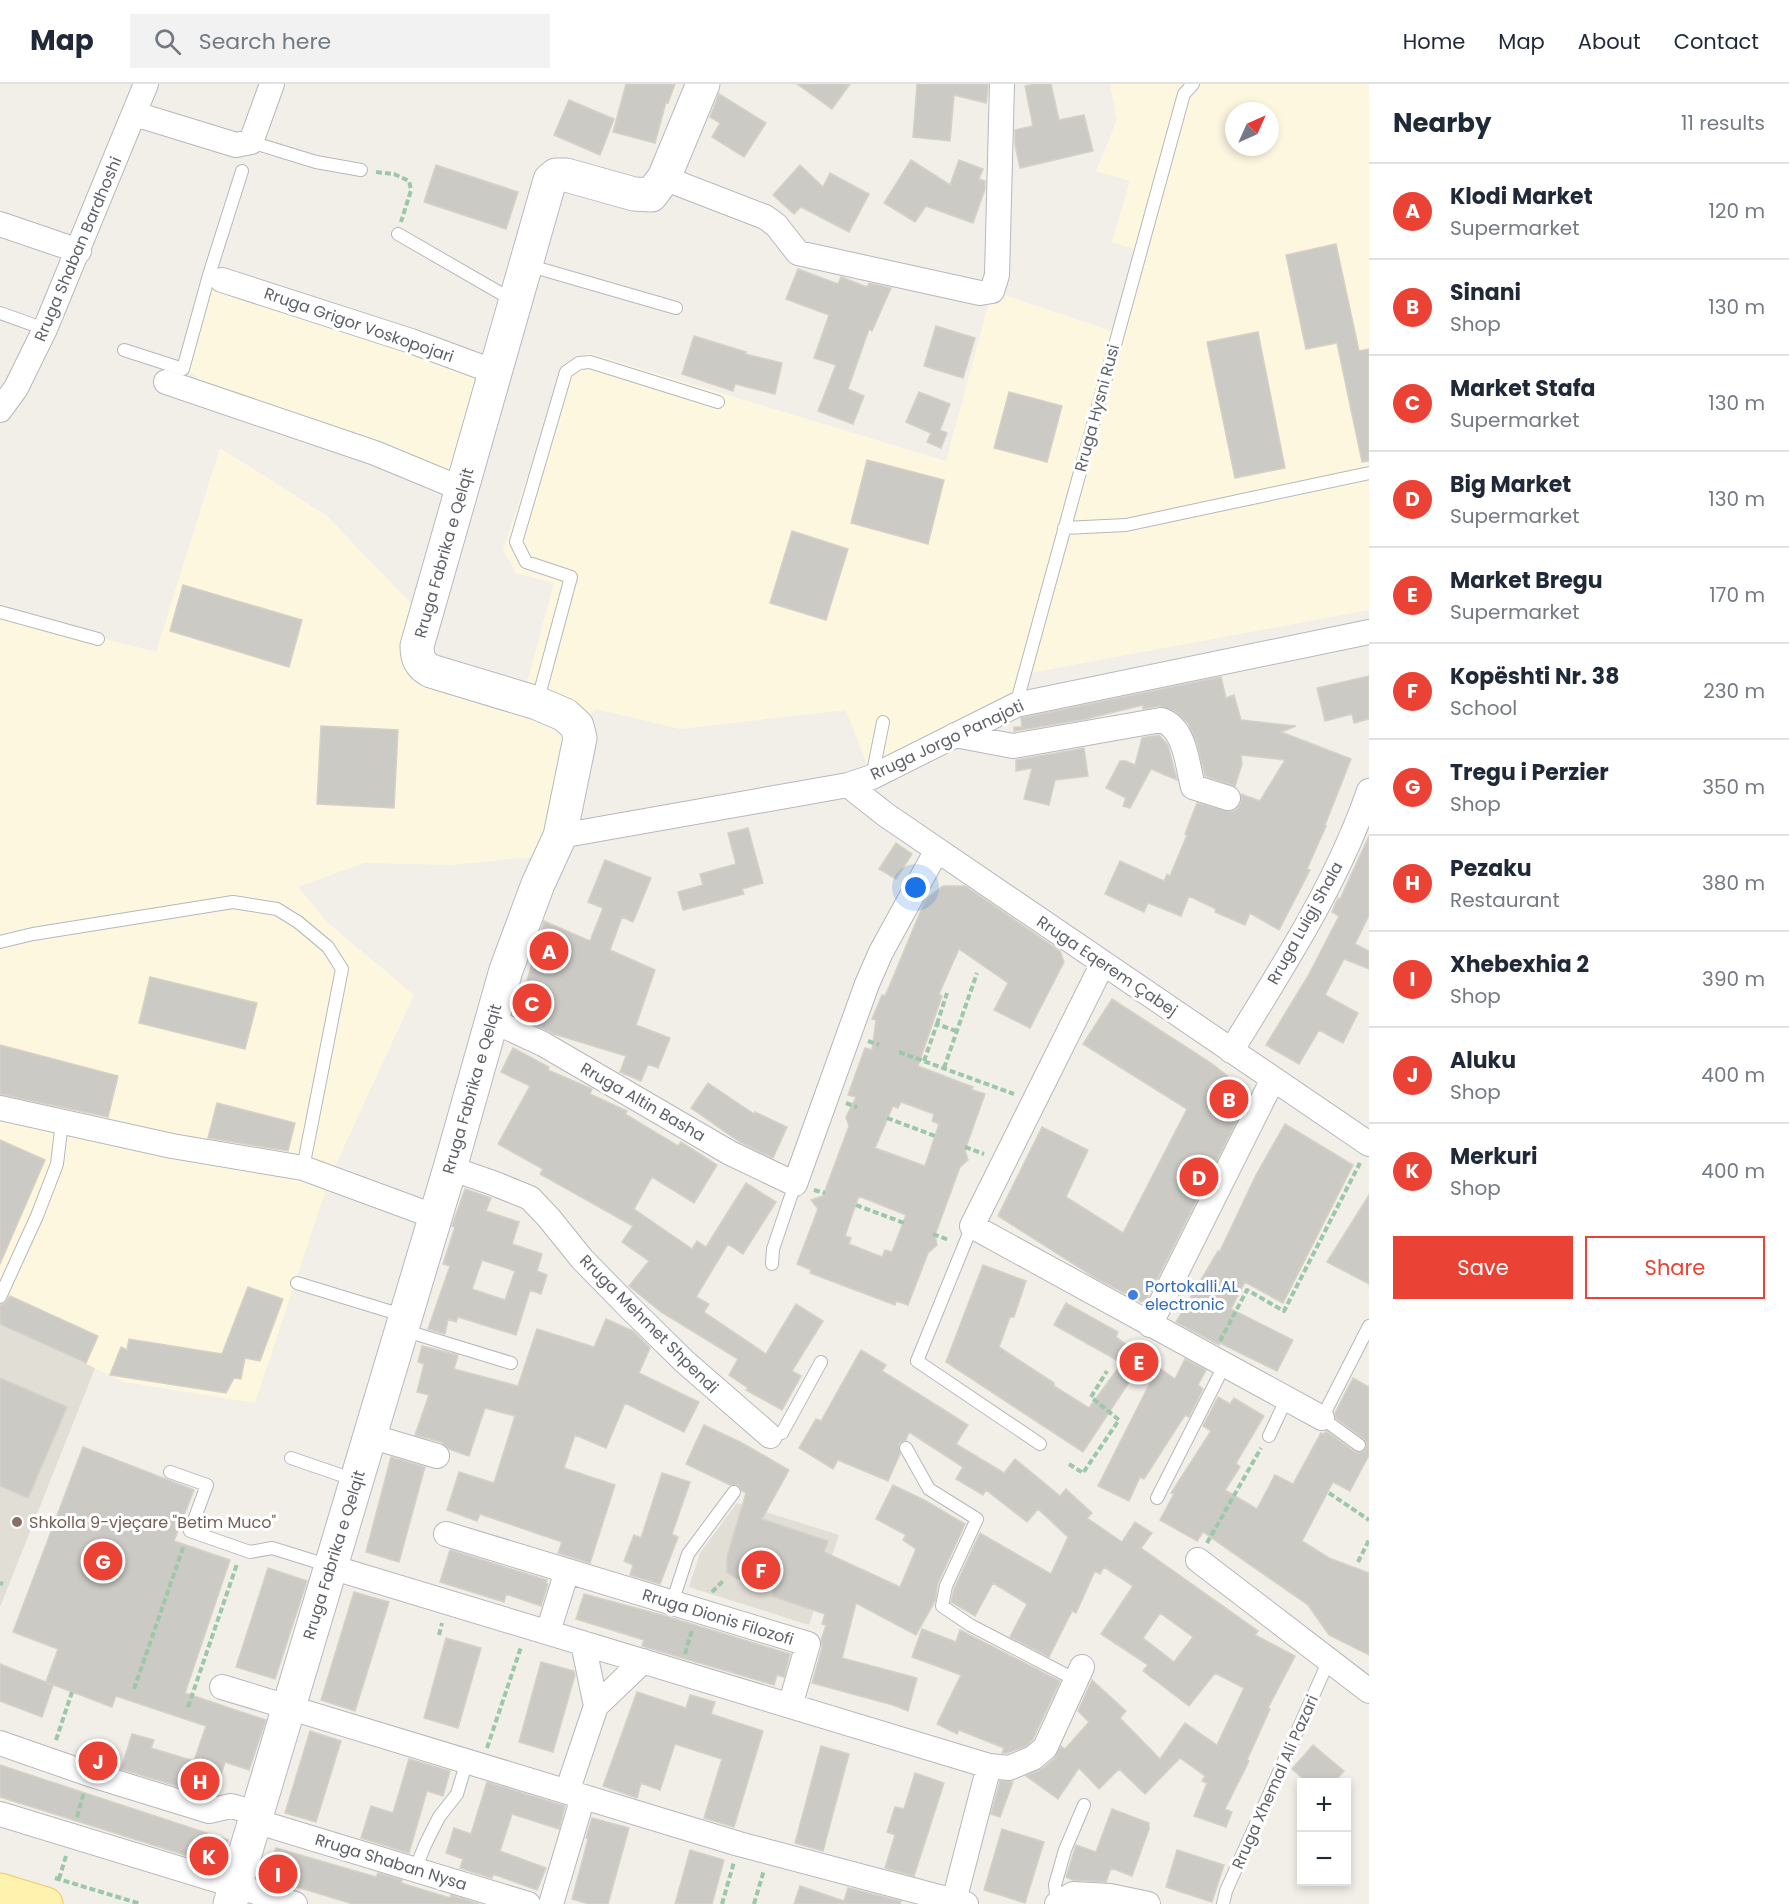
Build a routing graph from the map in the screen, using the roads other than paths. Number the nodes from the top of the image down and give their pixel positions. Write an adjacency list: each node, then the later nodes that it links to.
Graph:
1 (146, 84): 6 (street, Rruga Shaban Bardhoshi)
2 (272, 84): 7 (street)
3 (703, 84): 10 (street, Rruga Fabrika e Qelqit)
4 (1002, 84): 10 (street)
5 (1193, 84): 27 (lane, Rruga Hysni Rusi)
6 (135, 114): 7 (street); 13 (street, Rruga Shaban Bardhoshi)
7 (251, 142): 8 (lane)
8 (361, 170)
9 (242, 171): 15 (lane)
10 (664, 178): 14 (street, Rruga Fabrika e Qelqit)
11 (0, 224): 13 (street)
12 (398, 234): 16 (lane)
13 (79, 251): 19 (street, Rruga Shaban Bardhoshi)
14 (525, 264): 16 (street, Rruga Fabrika e Qelqit); 17 (lane)
15 (215, 277): 21 (street, Rruga Grigor Voskopojari); 22 (lane)
16 (515, 302): 21 (street, Rruga Fabrika e Qelqit)
17 (676, 308)
18 (0, 314): 19 (lane)
19 (45, 329): 24 (street, Rruga Shaban Bardhoshi)
20 (124, 350): 22 (lane)
21 (495, 372): 26 (street, Rruga Fabrika e Qelqit)
22 (181, 375): 26 (street)
23 (718, 402): 31 (lane)
24 (0, 410)
25 (1369, 473): 27 (lane)
26 (462, 489): 31 (street, Rruga Fabrika e Qelqit)
27 (1064, 528): 32 (lane, Rruga Hysni Rusi)
28 (0, 612): 30 (lane)
29 (1369, 632): 32 (street, Rruga Jorgo Panajoti)
30 (98, 639)
31 (537, 703): 40 (street, Rruga Fabrika e Qelqit)
32 (1016, 705): 34 (street, Rruga Jorgo Panajoti)
33 (883, 722): 35 (lane)
34 (955, 735): 35 (street, Rruga Jorgo Panajoti); 38 (street)
35 (872, 777): 36 (street, Rruga Jorgo Panajoti)
36 (848, 785): 40 (street, Rruga Jorgo Panajoti); 41 (street, Rruga Eqerem Çabej)
37 (1369, 791): 39 (street, Rruga Luigj Shala)
38 (1227, 798)
39 (1364, 823): 45 (street, Rruga Luigj Shala)
40 (560, 836): 44 (street, Rruga Fabrika e Qelqit)
41 (936, 850): 43 (street, Rruga Eqerem Çabej); 52 (street)
42 (0, 942): 50 (lane)
43 (1103, 963): 45 (street, Rruga Eqerem Çabej); 54 (street)
44 (491, 1020): 51 (street, Rruga Fabrika e Qelqit); 52 (street, Rruga Altin Basha)
45 (1231, 1051): 46 (street, Rruga Eqerem Çabej)
46 (1273, 1079): 49 (street, Rruga Eqerem Çabej); 59 (street)
47 (0, 1108): 48 (street)
48 (62, 1122): 50 (street); 57 (lane)
49 (1365, 1153)
50 (303, 1168): 53 (street)
51 (450, 1168): 53 (street, Rruga Fabrika e Qelqit); 67 (street, Rruga Mehmet Shpendi)
52 (795, 1184): 55 (lane)
53 (436, 1217): 58 (street, Rruga Fabrika e Qelqit)
54 (972, 1226): 59 (street); 69 (lane)
55 (772, 1264)
56 (297, 1283): 58 (lane)
57 (0, 1297)
58 (404, 1323): 63 (lane); 66 (street, Rruga Fabrika e Qelqit)
59 (1150, 1325): 61 (street)
60 (1369, 1326): 65 (lane)
61 (1219, 1361): 64 (street); 77 (lane)
62 (821, 1362): 67 (lane, Rruga Mehmet Shpendi)
63 (511, 1363)
64 (1287, 1398): 65 (street); 68 (lane)
65 (1322, 1418): 70 (lane)
66 (370, 1436): 72 (street); 75 (street, Rruga Fabrika e Qelqit)
67 (770, 1436)
68 (1269, 1436)
69 (1040, 1444)
70 (1359, 1445)
71 (906, 1448): 87 (lane)
72 (437, 1456)
73 (291, 1458): 75 (lane)
74 (170, 1472): 80 (lane)
75 (357, 1481): 80 (street, Rruga Fabrika e Qelqit)
76 (734, 1492): 82 (lane)
77 (1157, 1498)
78 (446, 1534): 81 (street, Rruga Dionis Filozofi)
79 (1198, 1560): 85 (street)
80 (331, 1567): 83 (street); 92 (street, Rruga Fabrika e Qelqit)
81 (567, 1571): 82 (street, Rruga Dionis Filozofi); 83 (street)
82 (672, 1603): 91 (street, Rruga Dionis Filozofi)
83 (538, 1629): 84 (street)
84 (583, 1643): 86 (street); 90 (street)
85 (1329, 1660): 89 (street); 110 (lane, Rruga Xhemal Ali Pazari)
86 (643, 1661): 90 (street); 91 (street)
87 (1079, 1674): 95 (street)
88 (222, 1687): 92 (street)
89 (1369, 1691)
90 (596, 1706): 96 (street)
91 (790, 1706): 95 (street)
92 (289, 1707): 94 (street); 99 (street, Rruga Fabrika e Qelqit)
93 (0, 1743): 99 (street, Rruga Shaban Nysa)
94 (474, 1763): 96 (street); 100 (lane)
95 (989, 1766): 105 (street)
96 (575, 1794): 105 (street); 107 (street)
97 (1084, 1805): 108 (lane)
98 (0, 1814): 103 (street)
99 (256, 1817): 100 (street, Rruga Shaban Nysa); 103 (street, Rruga Fabrika e Qelqit)
100 (415, 1870): 104 (street, Rruga Shaban Nysa)
101 (52, 1886): 102 (main road)
102 (0, 1890)
103 (233, 1895): 106 (street)
104 (516, 1902)
105 (960, 1902)
106 (296, 1904)
107 (551, 1904)
108 (1057, 1904): 109 (street)
109 (1148, 1904)
110 (1223, 1904)

